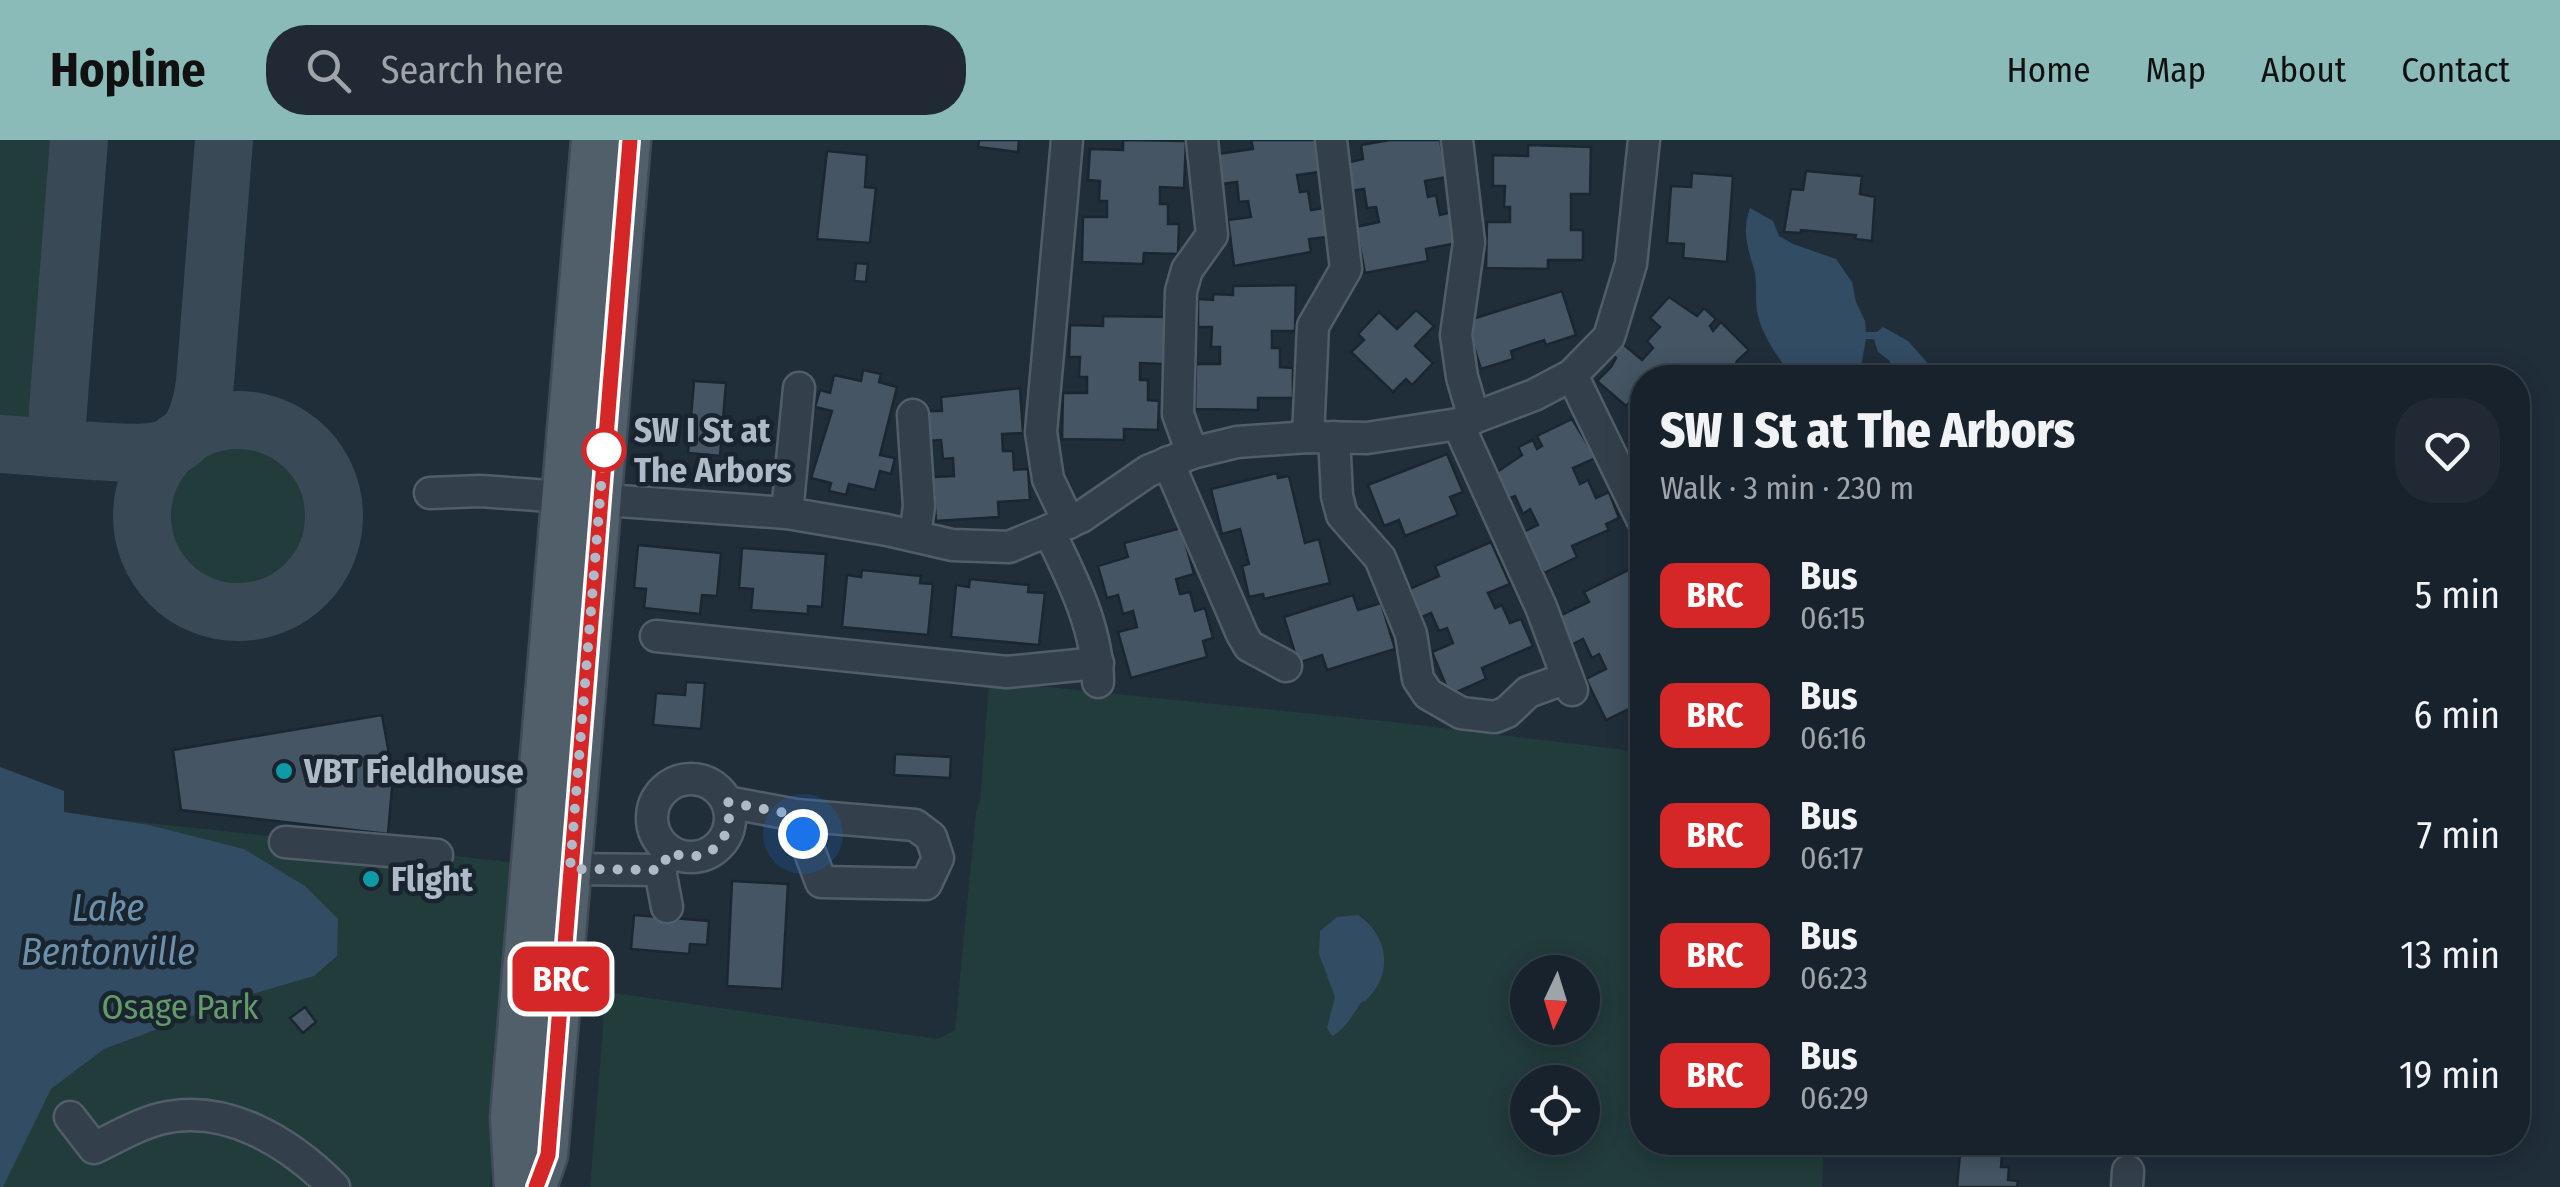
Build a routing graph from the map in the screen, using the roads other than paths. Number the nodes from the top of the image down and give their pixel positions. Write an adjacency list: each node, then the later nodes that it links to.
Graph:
1 (592, 140): 16 (main road)
2 (630, 140): 16 (main road)
3 (1067, 140): 18 (street)
4 (1202, 140): 13 (street)
5 (1331, 140): 12 (street)
6 (1457, 140): 11 (street)
7 (1644, 140): 8 (street)
8 (1572, 375): 11 (street); 14 (street)
9 (799, 388): 17 (street)
10 (913, 414): 19 (street)
11 (1466, 421): 12 (street); 12 (street)
12 (1321, 437): 13 (street)
13 (1180, 457): 18 (street); 21 (street)
14 (1630, 475)
15 (430, 493): 16 (street)
16 (581, 498): 17 (street); 27 (main road); 31 (main road)
17 (787, 512): 19 (street)
18 (1059, 527): 19 (street); 20 (street)
19 (915, 536)
20 (656, 636)
21 (1286, 666)
22 (727, 802): 23 (street); 26 (street); 26 (street)
23 (796, 815)
24 (285, 842): 25 (street)
25 (436, 856)
26 (665, 861): 27 (street); 28 (street)
27 (570, 869): 32 (main road)
28 (666, 907)
29 (70, 1118): 30 (street)
30 (334, 1187)
31 (516, 1187)
32 (536, 1187)

